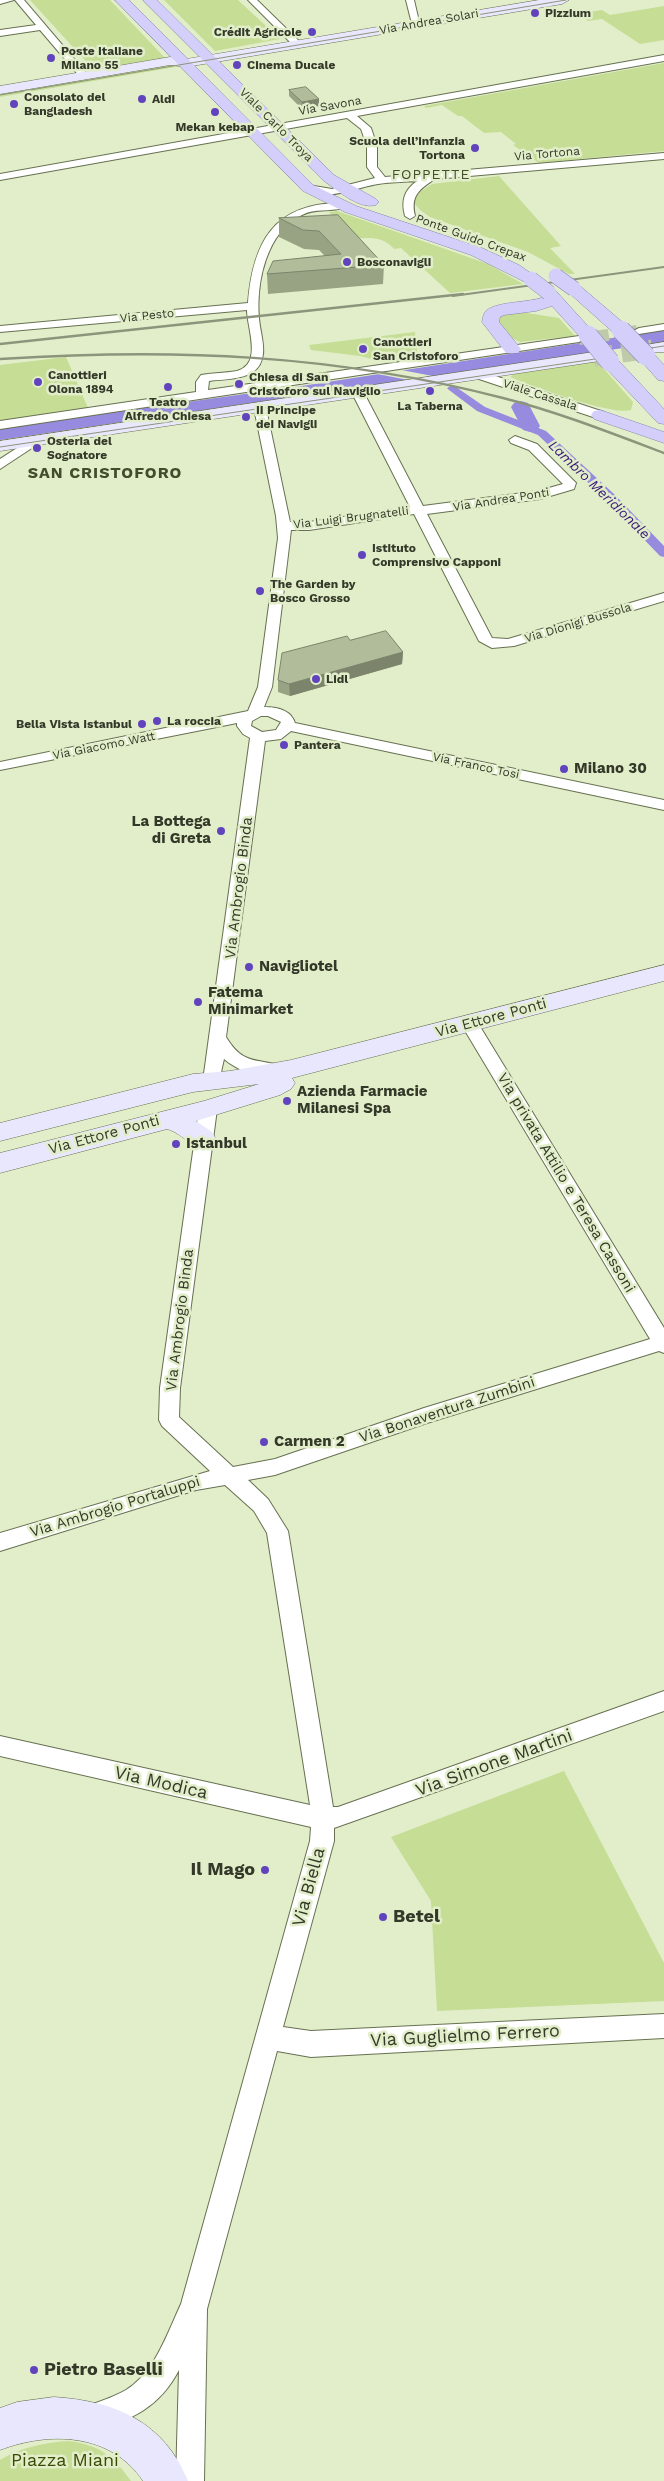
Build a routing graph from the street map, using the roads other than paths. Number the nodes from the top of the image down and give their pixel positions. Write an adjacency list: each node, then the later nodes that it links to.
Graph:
1 (10, 0): 8 (street)
2 (19, 0): 10 (street)
3 (122, 0): 15 (main road, Viale Carlo Troya)
4 (150, 0): 14 (main road, Viale Carlo Troya)
5 (252, 0): 12 (street)
6 (410, 0): 9 (street)
7 (562, 0): 9 (street, Via Andrea Solari)
8 (0, 2)
9 (417, 24): 12 (street, Via Andrea Solari)
10 (42, 27): 11 (street); 16 (street)
11 (0, 33)
12 (297, 44): 14 (street, Via Andrea Solari)
13 (664, 58): 19 (street, Via Savona)
14 (210, 59): 15 (street, Via Andrea Solari); 20 (main road, Viale Carlo Troya)
15 (186, 63): 16 (street, Via Andrea Solari); 21 (main road, Viale Carlo Troya)
16 (87, 80): 17 (street); 18 (street)
17 (0, 90)
18 (0, 99)
19 (350, 115): 20 (street, Via Savona); 25 (street)
20 (279, 128): 21 (street, Via Savona); 27 (main road, Viale Carlo Troya)
21 (254, 132): 23 (street, Via Savona); 26 (main road, Viale Carlo Troya)
22 (664, 156): 24 (street, Via Tortona)
23 (0, 177)
24 (433, 178): 25 (street, Via Tortona); 30 (street, Via Tortona)
25 (382, 180): 27 (street, Via Tortona)
26 (310, 190): 27 (street, Via Tortona); 28 (main road, Viale Carlo Troya); 29 (street)
27 (353, 194): 30 (main road, Viale Carlo Troya)
28 (339, 206): 29 (street); 31 (main road, Ponte Guido Crepax)
29 (316, 208): 33 (street)
30 (410, 216): 31 (main road, Ponte Guido Crepax)
31 (534, 269): 32 (main road, Ponte Guido Crepax, bridge); 42 (main road, Ponte Guido Crepax, bridge)
32 (556, 299): 34 (main road); 35 (main road, Ponte Guido Crepax)
33 (254, 306): 36 (street, Via Pesto); 48 (street)
34 (517, 309): 35 (main road); 43 (main road)
35 (570, 314): 44 (main road, Ponte Guido Crepax, bridge)
36 (41, 327): 38 (street, Via Pesto); 40 (street, Via Pesto)
37 (664, 328): 39 (street)
38 (0, 329)
39 (638, 331)
40 (0, 333)
41 (579, 339): 43 (street)
42 (658, 349): 46 (main road)
43 (512, 350): 48 (street)
44 (602, 359): 45 (street); 51 (main road)
45 (480, 376): 47 (street); 50 (street, Viale Cassala)
46 (664, 376)
47 (358, 393): 49 (street); 58 (street)
48 (202, 394): 52 (street)
49 (260, 408): 55 (street); 59 (street)
50 (600, 415): 51 (main road); 53 (main road)
51 (659, 415)
52 (0, 425)
53 (664, 438)
54 (515, 440): 58 (street, Via Andrea Ponti)
55 (34, 441): 56 (street); 57 (street)
56 (0, 446)
57 (0, 465)
58 (418, 510): 59 (street, Via Luigi Brugnatelli); 61 (street)
59 (284, 526): 62 (street)
60 (664, 597): 61 (street, Via Dionigi Bussola)
61 (492, 644)
62 (265, 687): 63 (street); 64 (street)
63 (275, 712): 64 (street, Via Giacomo Watt); 65 (street)
64 (249, 719): 66 (street); 67 (street, Via Giacomo Watt)
65 (287, 726): 66 (street); 68 (street, Via Franco Tosi)
66 (258, 736): 71 (street, Via Ambrogio Binda)
67 (0, 766)
68 (664, 805)
69 (664, 973): 70 (street, Via Ettore Ponti)
70 (470, 1024): 72 (street, Via Ettore Ponti); 80 (street, Via privata Attilio e Teresa Cassoni)
71 (219, 1040): 73 (street); 74 (street, Via Ambrogio Binda)
72 (318, 1063): 73 (street, Via Ettore Ponti); 75 (street, Via Ettore Ponti)
73 (291, 1069): 74 (street, Via Ettore Ponti)
74 (212, 1081): 75 (street, Via Ambrogio Binda); 77 (street, Via Ettore Ponti)
75 (208, 1109): 76 (street, Via Ettore Ponti); 78 (street, Via Ambrogio Binda)
76 (165, 1119): 78 (street); 79 (street, Via Ettore Ponti)
77 (0, 1132)
78 (203, 1138): 81 (street, Via Ambrogio Binda)
79 (0, 1163)
80 (663, 1343): 81 (street, Via Bonaventura Zumbini)
81 (230, 1475): 82 (street, Via Ambrogio Portaluppi); 85 (street, Via Biella)
82 (0, 1542)
83 (664, 1700): 85 (street, Via Simone Martini)
84 (0, 1746): 85 (street, Via Modica)
85 (323, 1819): 87 (street, Via Biella)
86 (664, 2026): 87 (street, Via Guglielmo Ferrero)
87 (267, 2037): 88 (street, Via Biella)
88 (194, 2307): 89 (street); 92 (street)
89 (87, 2420): 90 (street); 91 (street)
90 (0, 2429)
91 (166, 2481)
92 (190, 2481)

